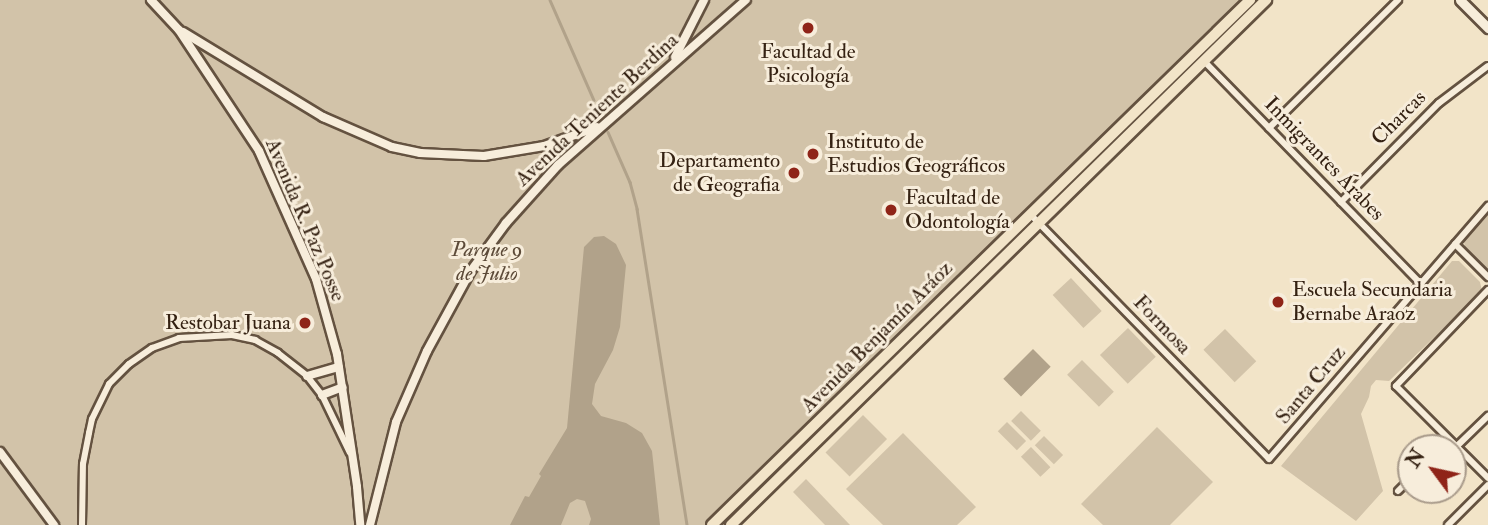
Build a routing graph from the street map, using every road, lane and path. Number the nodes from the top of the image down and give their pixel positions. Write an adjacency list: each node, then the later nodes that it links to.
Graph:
1 (151, 0): 9 (street, Avenida R. Paz Posse)
2 (704, 0): 11 (street)
3 (746, 0): 11 (street, Avenida Teniente Berdina)
4 (1250, 0): 17 (main road, Avenida Benjamín Aráoz)
5 (1266, 0): 10 (main road, Avenida Benjamín Aráoz)
6 (1398, 0): 14 (street)
7 (1460, 0): 8 (main road)
8 (1488, 28)
9 (179, 30): 13 (street); 23 (street, Avenida R. Paz Posse)
10 (1203, 60): 14 (street, Inmigrantes Árabes); 18 (main road, Avenida Benjamín Aráoz)
11 (672, 62): 13 (street, Avenida Teniente Berdina)
12 (1488, 66): 15 (street, Charcas)
13 (600, 126): 39 (street, Avenida Teniente Berdina)
14 (1269, 128): 15 (street, Inmigrantes Árabes)
15 (1341, 202): 21 (street, Inmigrantes Árabes)
16 (1488, 205): 19 (street, Santa Cruz)
17 (1030, 214): 18 (street, Formosa); 40 (main road, Avenida Benjamín Aráoz)
18 (1038, 222): 32 (street, Formosa); 41 (main road, Avenida Benjamín Aráoz)
19 (1455, 244): 20 (street); 21 (street, Santa Cruz)
20 (1488, 277)
21 (1420, 283): 32 (street, Santa Cruz)
22 (1488, 290): 28 (street)
23 (340, 367): 24 (street); 25 (street, Avenida R. Paz Posse)
24 (307, 376): 26 (street); 37 (street)
25 (342, 387): 26 (street); 33 (street, Avenida R. Paz Posse)
26 (322, 396): 33 (street)
27 (1488, 416): 29 (street)
28 (1443, 434)
29 (1467, 437)
30 (0, 452): 36 (street)
31 (1467, 457): 34 (street)
32 (1269, 459)
33 (354, 460): 38 (street, Avenida R. Paz Posse)
34 (1488, 478)
35 (1488, 485): 42 (street)
36 (54, 525)
37 (82, 525)
38 (360, 525)
39 (370, 525)
40 (712, 525)
41 (731, 525)
42 (1448, 525)

